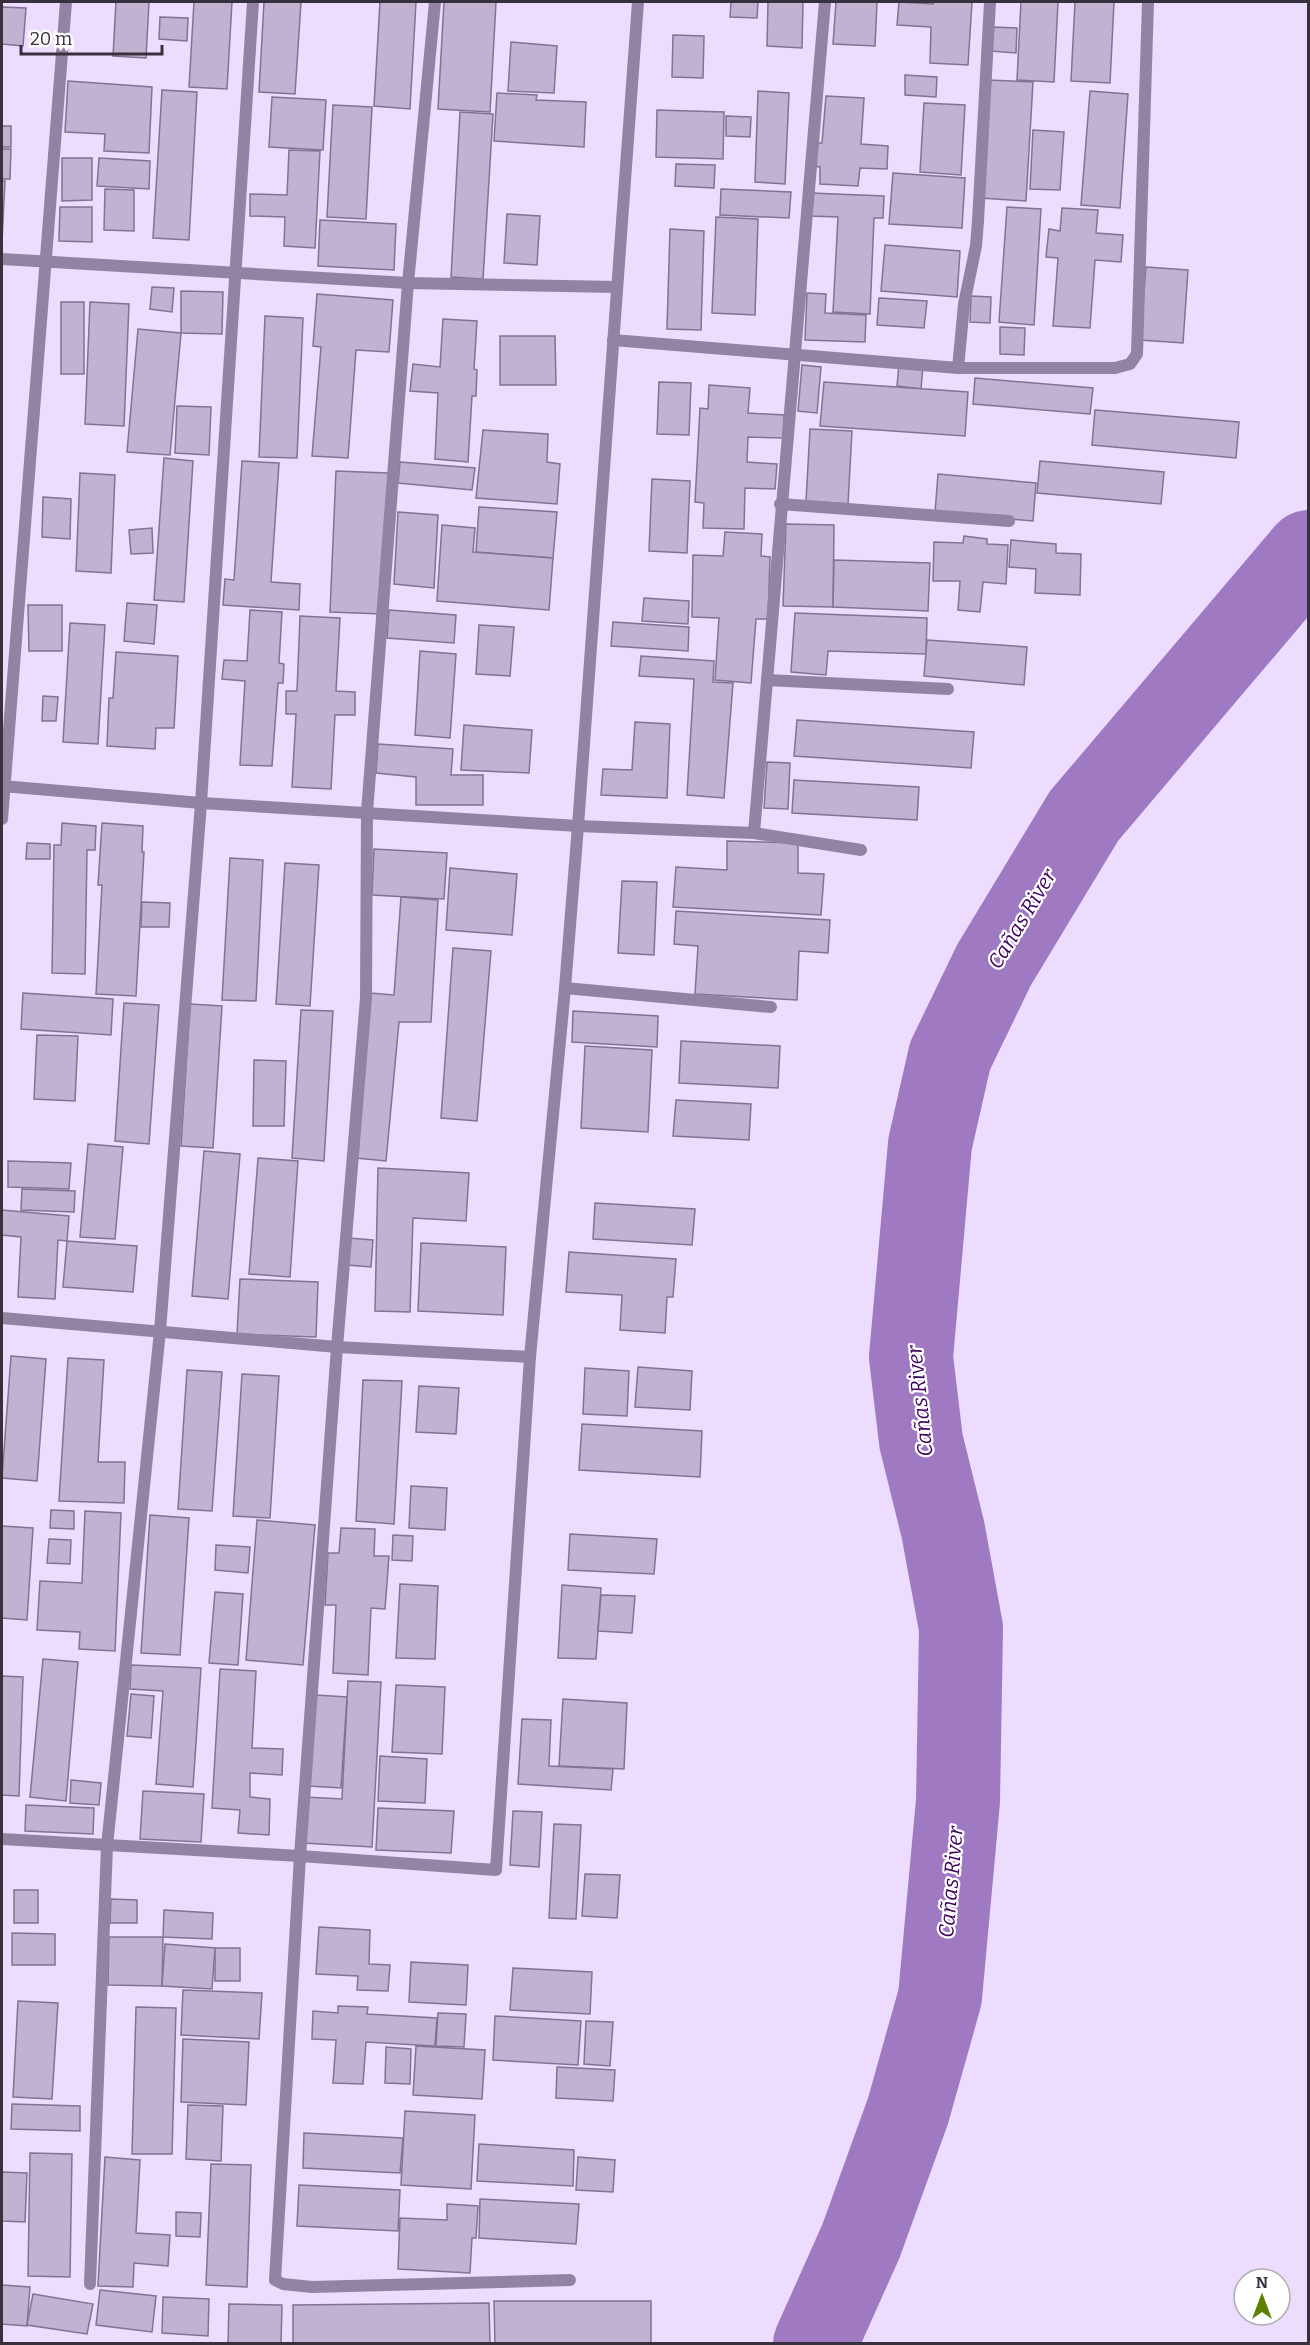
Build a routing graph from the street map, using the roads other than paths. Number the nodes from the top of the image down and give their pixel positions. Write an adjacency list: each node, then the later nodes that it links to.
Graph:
1 (66, 2): 9 (street)
2 (253, 2): 10 (street)
3 (435, 2): 11 (street)
4 (638, 2): 12 (street)
5 (825, 2): 14 (street)
6 (990, 2): 15 (street)
7 (1148, 2): 15 (street)
8 (2, 259): 9 (street)
9 (46, 261): 10 (street); 20 (street)
10 (235, 271): 11 (street); 21 (street)
11 (408, 283): 12 (street); 22 (street)
12 (617, 287): 13 (street)
13 (614, 340): 14 (street); 24 (street)
14 (795, 356): 15 (street); 16 (street)
15 (958, 368)
16 (780, 504): 17 (street); 18 (street)
17 (1008, 521)
18 (767, 680): 19 (street); 25 (street)
19 (948, 689)
20 (3, 786): 21 (street); 23 (street)
21 (201, 803): 22 (street); 30 (street)
22 (367, 812): 24 (street); 31 (street)
23 (2, 819)
24 (578, 826): 25 (street); 27 (street)
25 (754, 833): 26 (street)
26 (861, 850)
27 (565, 988): 28 (street); 32 (street)
28 (771, 1007)
29 (2, 1318): 30 (street)
30 (160, 1331): 31 (street); 34 (street)
31 (337, 1347): 32 (street); 35 (street)
32 (530, 1357): 35 (street)
33 (2, 1839): 34 (street)
34 (107, 1846): 35 (street); 37 (street)
35 (300, 1856): 36 (street)
36 (570, 2280)
37 (90, 2284)

